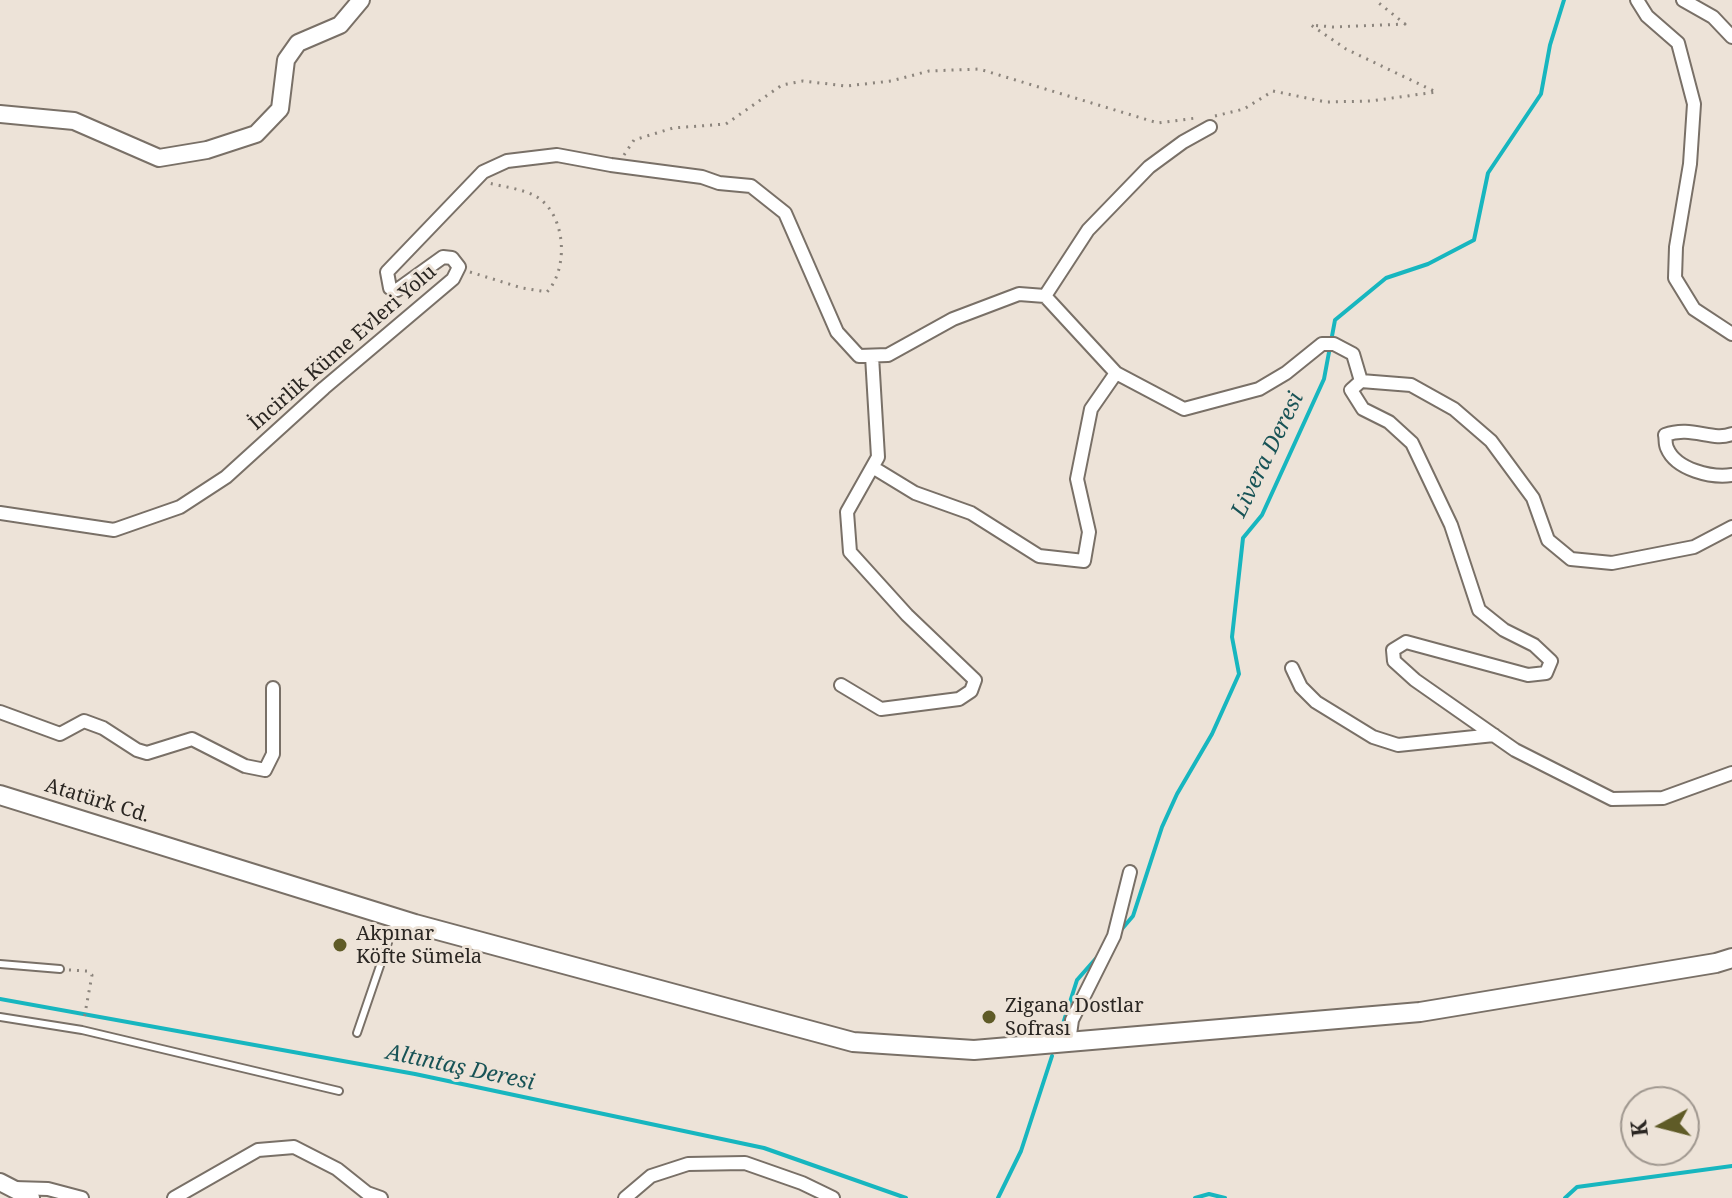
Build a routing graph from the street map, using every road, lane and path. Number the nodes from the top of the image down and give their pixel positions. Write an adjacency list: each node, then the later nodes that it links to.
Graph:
1 (361, 0): 6 (street)
2 (1375, 0): 8 (path)
3 (1637, 0): 13 (street)
4 (1683, 0): 5 (street)
5 (1732, 37)
6 (0, 114)
7 (1197, 118): 9 (path)
8 (1210, 122): 12 (street)
9 (606, 164): 14 (street, İncirlik Küme Evleri Yolu); 20 (street, İncirlik Küme Evleri Yolu)
10 (485, 176): 11 (path)
11 (484, 182)
12 (1045, 296): 14 (street); 15 (street)
13 (1732, 334)
14 (872, 356): 18 (street)
15 (1116, 373): 16 (street); 18 (street)
16 (1361, 381): 21 (street); 26 (street)
17 (1732, 434): 19 (street)
18 (874, 468): 23 (street)
19 (1732, 475)
20 (0, 513)
21 (1732, 527)
22 (1292, 668): 26 (street)
23 (841, 685)
24 (273, 688): 25 (street)
25 (0, 712)
26 (1494, 735): 27 (street)
27 (1732, 773)
28 (0, 795): 30 (main road, Atatürk Cd.)
29 (1130, 872): 37 (street)
30 (396, 918): 36 (lane); 37 (main road, Atatürk Cd.)
31 (1732, 958): 37 (main road, Atatürk Cd.)
32 (0, 964): 33 (lane)
33 (60, 969): 35 (path)
34 (0, 1017): 35 (lane)
35 (82, 1030): 38 (lane)
36 (357, 1033)
37 (1069, 1042)
38 (339, 1091)
39 (5, 1185): 40 (street); 41 (street)
40 (31, 1198)
41 (82, 1198)
42 (174, 1198): 43 (street)
43 (381, 1198)
44 (625, 1198): 45 (street)
45 (833, 1198)

